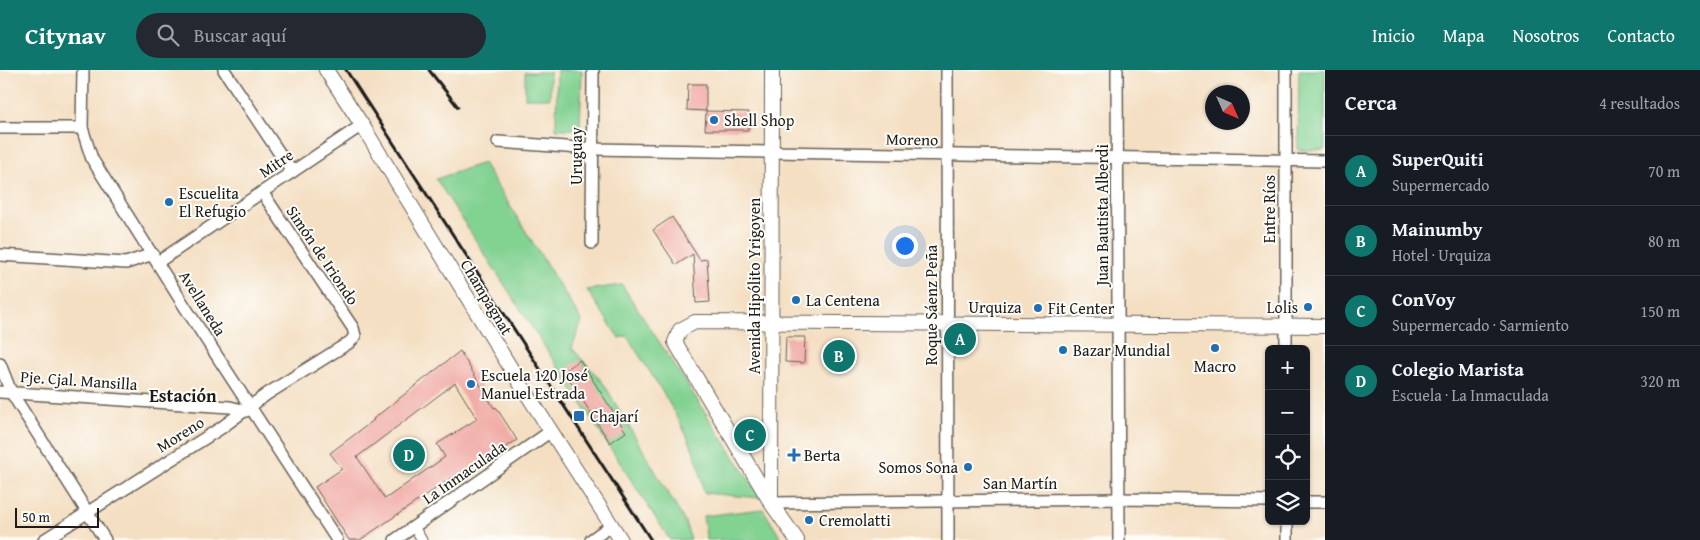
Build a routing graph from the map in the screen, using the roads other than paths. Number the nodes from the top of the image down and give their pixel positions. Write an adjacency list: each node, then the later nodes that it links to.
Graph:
1 (83, 70): 11 (street, Avellaneda)
2 (224, 70): 19 (street)
3 (326, 70): 9 (street, Champagnat)
4 (593, 70): 13 (street, Uruguay)
5 (772, 70): 14 (street, Avenida Hipólito Yrigoyen)
6 (947, 70): 15 (street, Roque Sáenz Peña)
7 (1117, 70): 16 (street, Juan Bautista Alberdi)
8 (1286, 70): 17 (street, Entre Ríos)
9 (362, 125): 19 (street, Mitre); 34 (street, Champagnat)
10 (0, 128): 11 (street)
11 (82, 128): 23 (street, Avellaneda)
12 (498, 142): 13 (street, Moreno)
13 (593, 149): 14 (street, Moreno); 21 (street, Uruguay)
14 (772, 153): 15 (street, Moreno); 24 (street, Avenida Hipólito Yrigoyen)
15 (947, 156): 16 (street, Moreno); 25 (street, Roque Sáenz Peña)
16 (1118, 158): 17 (street, Moreno); 26 (street, Juan Bautista Alberdi)
17 (1285, 161): 18 (street, Moreno); 27 (street, Entre Ríos)
18 (1325, 161)
19 (292, 172): 20 (street, Mitre)
20 (262, 192): 23 (street, Mitre); 29 (street, Simón de Iriondo)
21 (592, 243)
22 (0, 255): 23 (street, Mitre)
23 (156, 258): 33 (street, Avellaneda)
24 (771, 322): 25 (street, Urquiza); 40 (street, Avenida Hipólito Yrigoyen); 40 (street, Urquiza)
25 (947, 324): 26 (street, Urquiza); 36 (street, Roque Sáenz Peña)
26 (1118, 325): 27 (street, Urquiza); 35 (street, Juan Bautista Alberdi)
27 (1286, 326): 28 (street, Urquiza); 30 (street, Entre Ríos)
28 (1325, 326)
29 (355, 336): 33 (street, Moreno)
30 (1286, 345)
31 (0, 364): 32 (street)
32 (5, 392): 33 (street, Pje. Cjal. Mansilla); 41 (street)
33 (248, 409): 41 (street, Moreno); 47 (street, Avellaneda)
34 (551, 431): 43 (street, Champagnat); 44 (street, La Inmaculada)
35 (1119, 499): 36 (street, San Martín); 37 (street, San Martín); 54 (street, Juan Bautista Alberdi)
36 (947, 500): 40 (street, San Martín); 53 (street, Roque Sáenz Peña)
37 (1265, 502)
38 (1310, 502): 39 (street)
39 (1325, 502)
40 (771, 503): 52 (street)
41 (87, 512): 45 (street, Moreno); 46 (street)
42 (1287, 525): 55 (street)
43 (612, 526): 50 (street); 51 (street, Champagnat)
44 (414, 527): 48 (street, La Inmaculada); 49 (street)
45 (44, 540)
46 (104, 540)
47 (336, 540)
48 (396, 540)
49 (422, 540)
50 (591, 540)
51 (621, 540)
52 (797, 540)
53 (948, 540)
54 (1119, 540)
55 (1287, 540)

